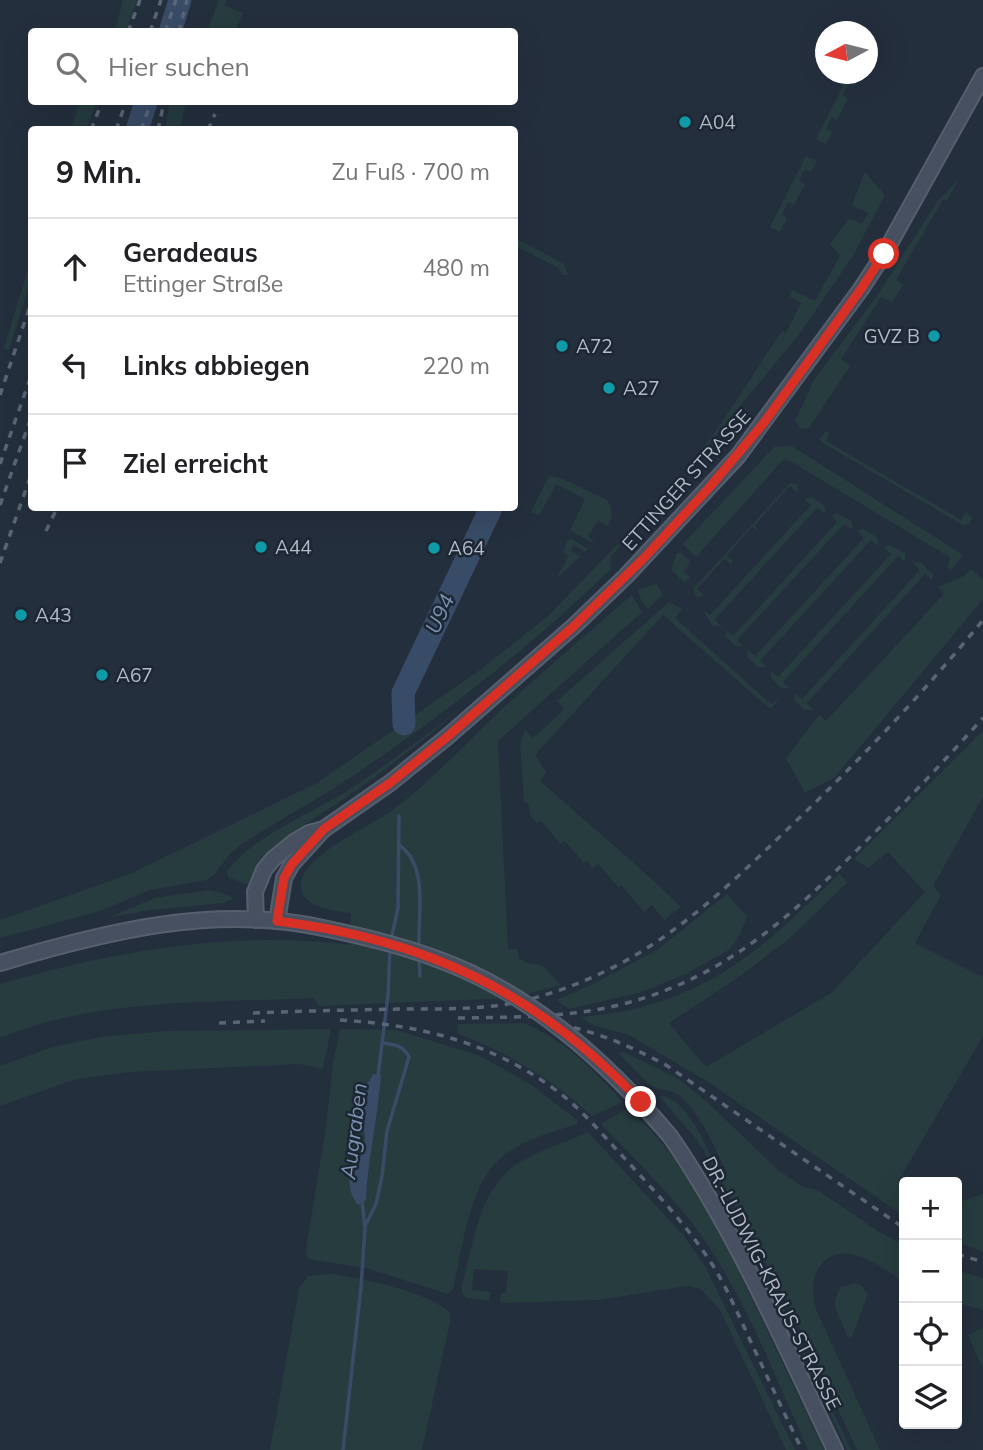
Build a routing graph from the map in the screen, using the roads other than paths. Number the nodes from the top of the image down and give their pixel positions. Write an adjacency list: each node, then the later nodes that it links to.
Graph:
1 (983, 76): 2 (main road, ETTINGER STRASSE)
2 (324, 829): 3 (main road, ETTINGER STRASSE); 4 (main road, ETTINGER STRASSE)
3 (256, 920): 4 (main road); 5 (main road)
4 (277, 921): 6 (main road, DR.-LUDWIG-KRAUS-STRASSE, bridge)
5 (0, 963)
6 (835, 1450)

